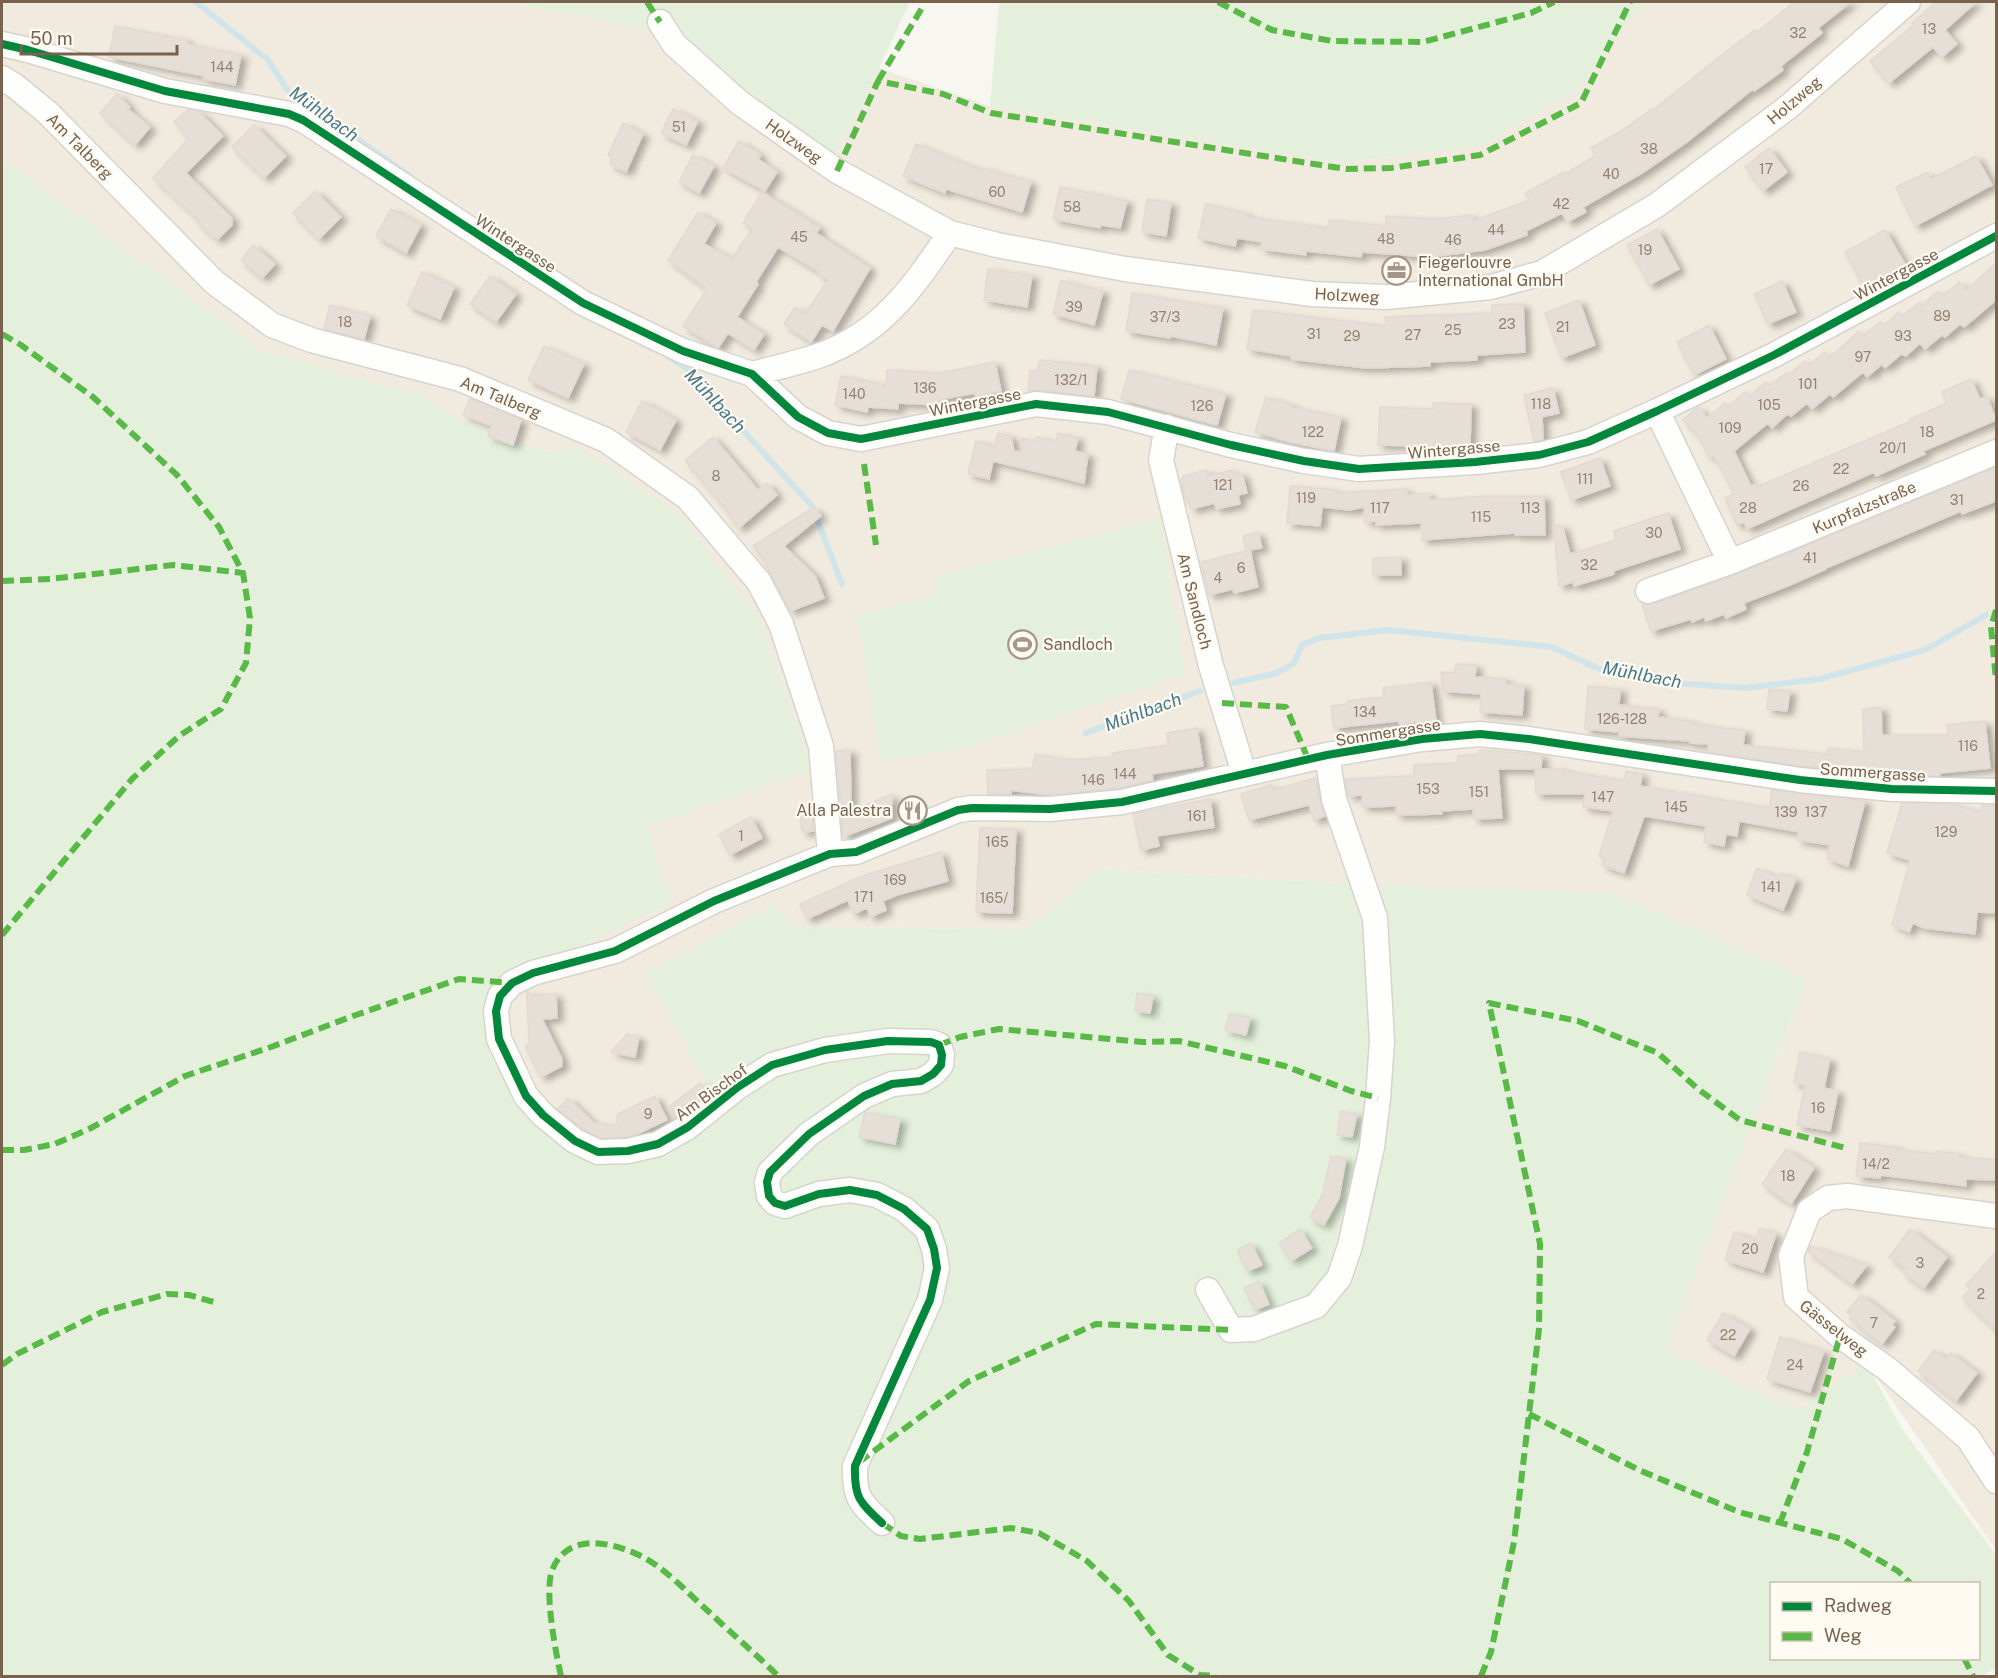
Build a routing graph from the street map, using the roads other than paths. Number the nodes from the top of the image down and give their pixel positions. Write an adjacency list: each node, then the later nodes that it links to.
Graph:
1 (1908, 2): 5 (street, Holzweg)
2 (660, 22): 5 (street, Holzweg)
3 (2, 44): 7 (street, Wintergasse)
4 (2, 78): 16 (street, Am Talberg)
5 (950, 233): 7 (street)
6 (1996, 236): 8 (street, Wintergasse)
7 (752, 374): 9 (street, Wintergasse)
8 (1657, 411): 9 (street, Wintergasse); 11 (street)
9 (1167, 428): 14 (street, Am Sandloch)
10 (1996, 452): 11 (street, Kurpfalzstraße)
11 (1731, 562): 12 (street, Kurpfalzstraße)
12 (1648, 591)
13 (1328, 755): 14 (street, Sommergasse); 15 (street, Sommergasse); 18 (street)
14 (1244, 773): 16 (street, Sommergasse)
15 (1996, 791)
16 (830, 854): 20 (street, Am Bischof)
17 (1996, 1216): 19 (street, Gässelweg)
18 (1208, 1290)
19 (1996, 1481)
20 (882, 1523)

